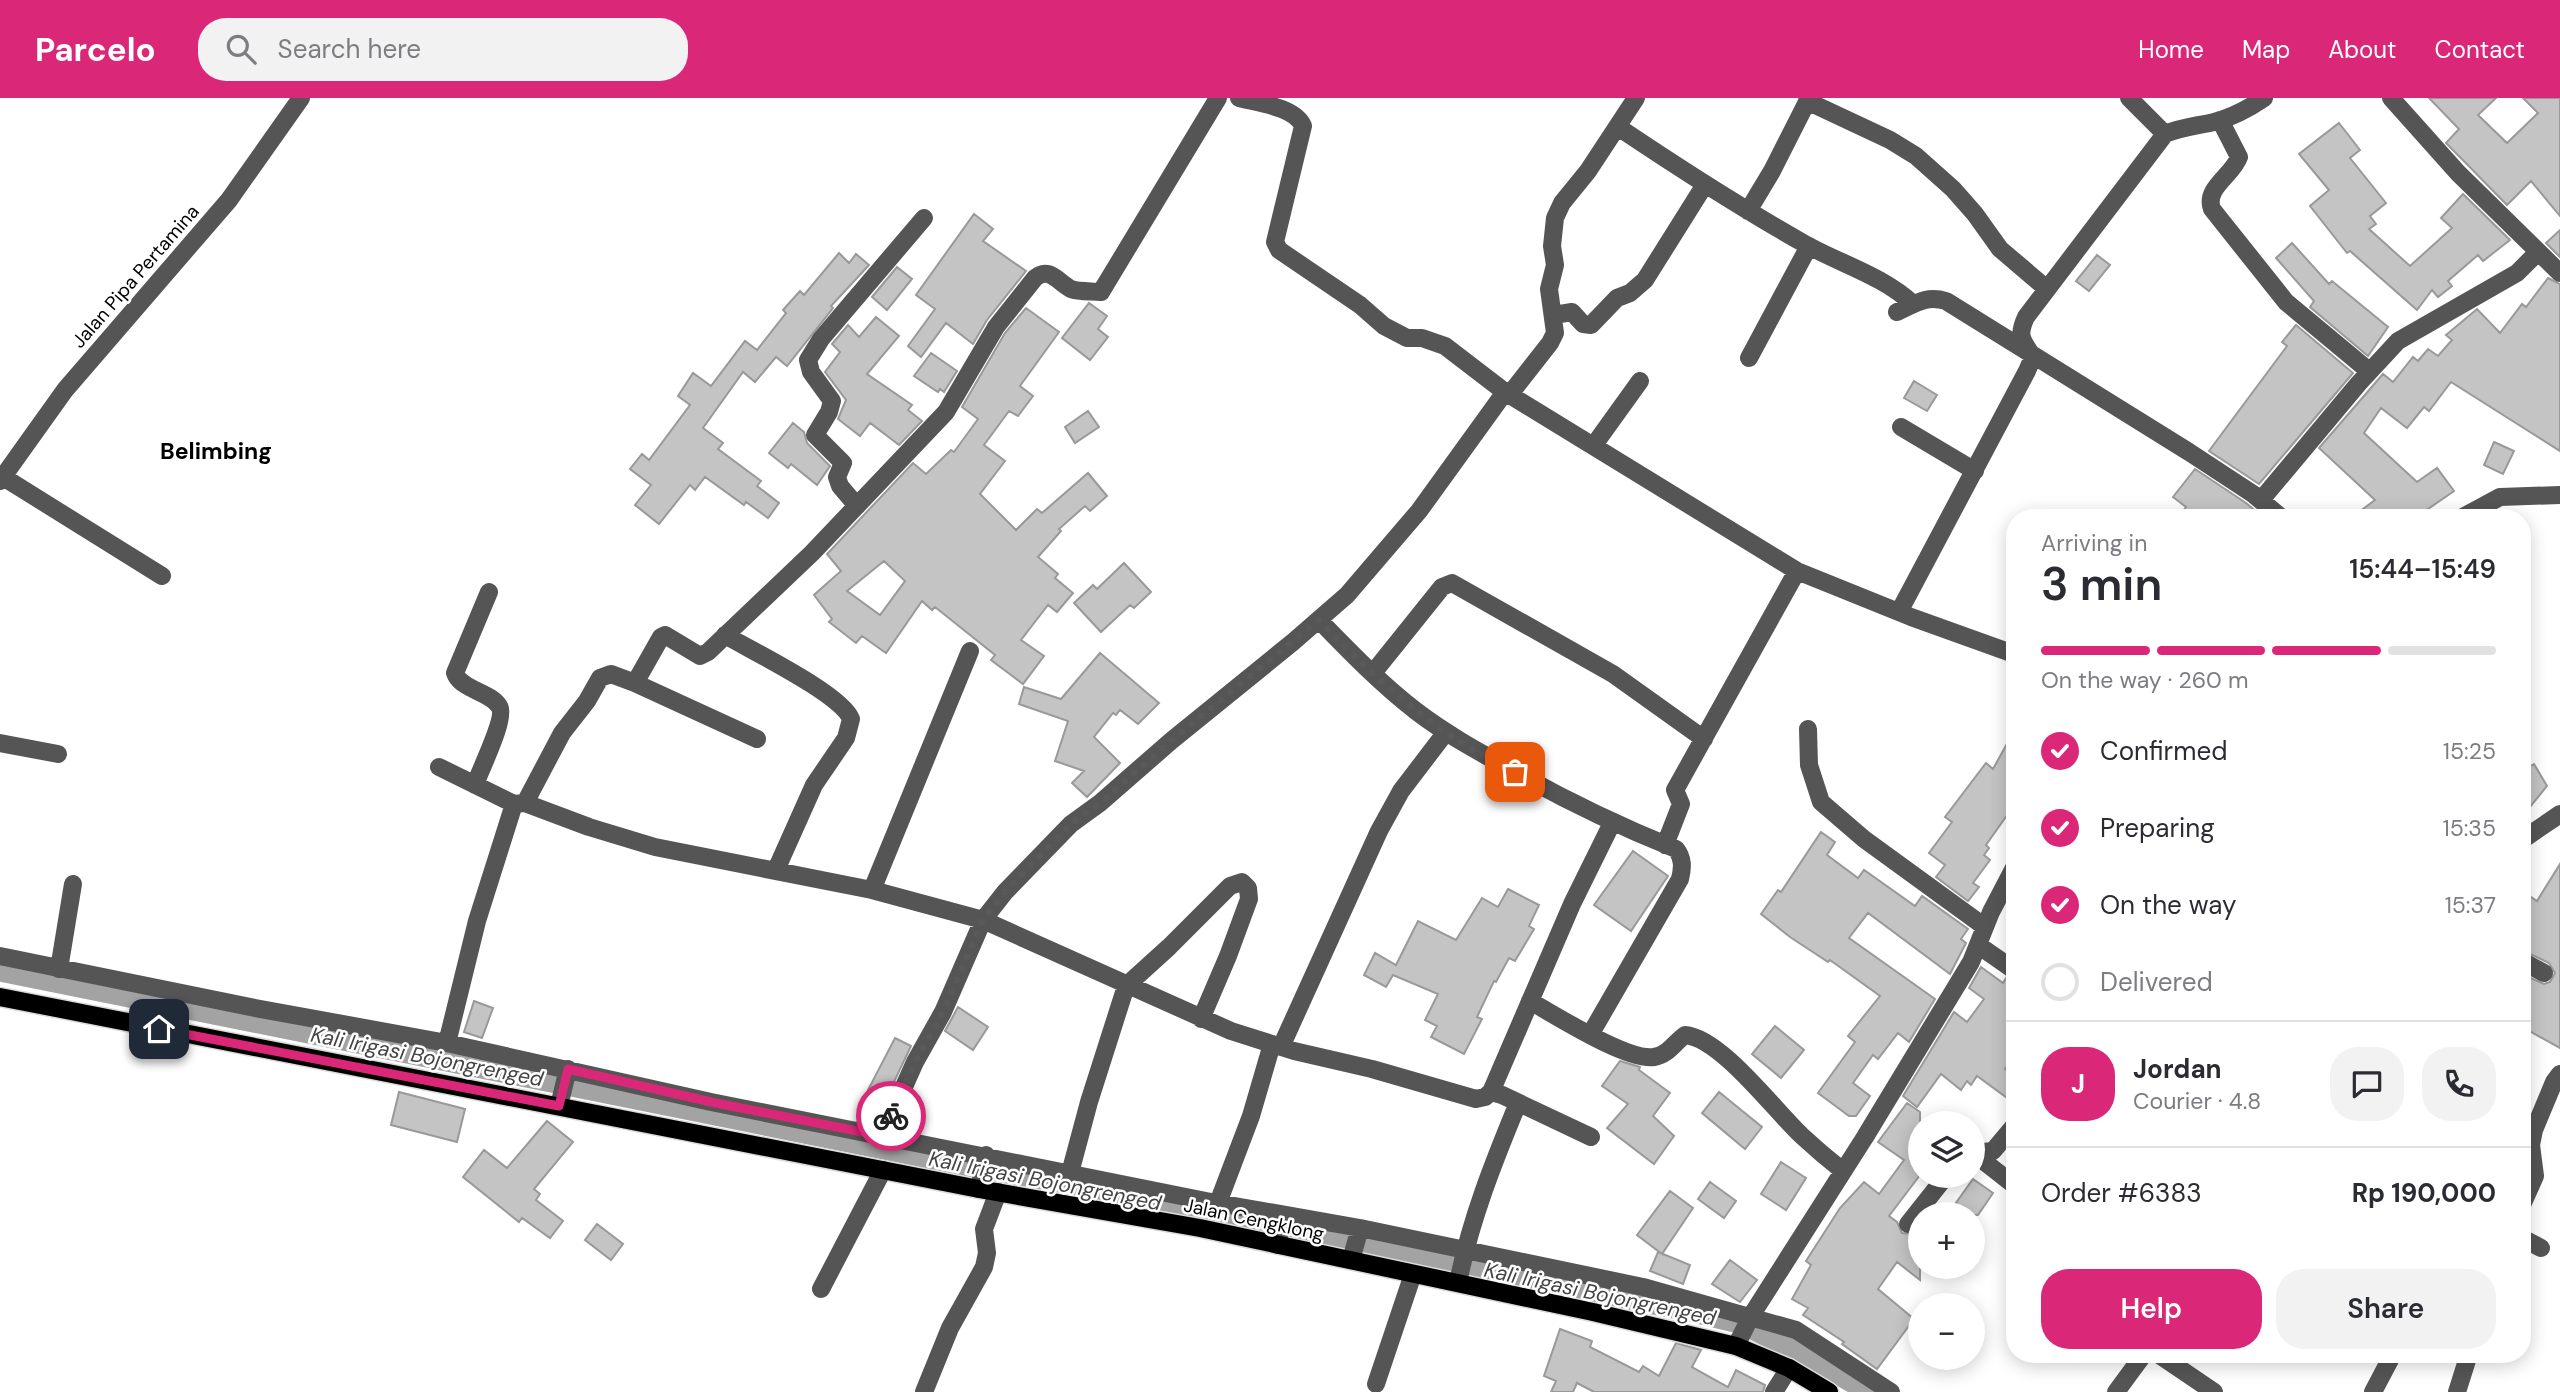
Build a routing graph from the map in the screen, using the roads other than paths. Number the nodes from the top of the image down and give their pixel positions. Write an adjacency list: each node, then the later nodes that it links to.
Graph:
1 (301, 98): 28 (street, Jalan Pipa Pertamina)
2 (1218, 98): 31 (street)
3 (1239, 98): 24 (street)
4 (1636, 98): 10 (street)
5 (2129, 98): 11 (street)
6 (2264, 98): 9 (street)
7 (2390, 98): 16 (street)
8 (1808, 100): 13 (street); 18 (street)
9 (2220, 120): 11 (street); 22 (street)
10 (1618, 127): 12 (street); 19 (street)
11 (2165, 134): 18 (street)
12 (1704, 186): 13 (street); 19 (street)
13 (1748, 211): 15 (street)
14 (923, 218): 31 (street)
15 (1808, 246): 20 (street); 21 (street)
16 (2538, 252): 17 (street); 22 (street)
17 (2560, 273)
18 (2048, 289): 20 (street)
19 (1554, 315): 24 (street)
20 (2032, 357): 27 (street); 30 (street)
21 (1749, 358)
22 (2369, 371): 30 (street)
23 (1640, 381): 26 (street)
24 (1507, 393): 26 (street); 38 (street)
25 (1901, 427): 27 (street)
26 (1594, 445): 34 (street)
27 (1975, 471): 37 (street)
28 (1, 479): 35 (street)
29 (2560, 495): 33 (street)
30 (2261, 500): 32 (street)
31 (857, 506): 39 (street)
32 (2272, 509)
33 (2478, 509)
34 (1797, 570): 37 (street); 47 (street)
35 (162, 576)
36 (489, 592): 51 (street)
37 (1899, 612): 41 (street)
38 (1319, 620): 42 (street); 61 (street)
39 (725, 635): 43 (street); 57 (street)
40 (970, 651): 60 (street)
41 (2006, 651)
42 (1373, 673): 45 (street); 47 (street)
43 (635, 683): 46 (street); 52 (street)
44 (1808, 729): 62 (street)
45 (1446, 732): 54 (street); 75 (street)
46 (757, 739)
47 (1704, 739): 56 (street)
48 (0, 743): 49 (street)
49 (58, 754)
50 (439, 767): 51 (street)
51 (475, 785): 52 (street)
52 (519, 804): 57 (street); 74 (street)
53 (2560, 814): 55 (street)
54 (1612, 823): 56 (street); 71 (street)
55 (2531, 834)
56 (1665, 845): 73 (street)
57 (776, 870): 60 (street)
58 (2006, 880): 62 (street)
59 (74, 884): 67 (street)
60 (872, 890): 61 (street)
61 (983, 920): 69 (street); 81 (street)
62 (1985, 927): 63 (street)
63 (1978, 945): 65 (street); 90 (street)
64 (0, 956): 67 (street)
65 (2006, 964)
66 (2531, 966): 68 (street)
67 (59, 969): 74 (street)
68 (2544, 973)
69 (1126, 986): 72 (street); 72 (street); 91 (street)
70 (0, 997): 79 (main road, Jalan Cengklong)
71 (1530, 1001): 73 (street); 78 (street)
72 (1201, 1019): 75 (street)
73 (1590, 1035): 90 (street)
74 (446, 1043): 76 (street)
75 (1277, 1046): 78 (street); 97 (street)
76 (567, 1071): 79 (street); 81 (street)
77 (2558, 1080): 84 (street)
78 (1491, 1092): 80 (street)
79 (560, 1102): 88 (main road, Jalan Cengklong)
80 (1518, 1103): 83 (street); 104 (street)
81 (882, 1136): 89 (street)
82 (2006, 1136): 86 (street)
83 (1591, 1137)
84 (2531, 1141)
85 (2531, 1151): 93 (street)
86 (1985, 1152)
87 (1985, 1162): 92 (street)
88 (883, 1170): 89 (main road, Jalan Cengklong); 108 (street)
89 (983, 1170): 91 (street); 95 (main road, Jalan Cengklong)
90 (1843, 1171): 109 (street)
91 (1070, 1173): 97 (street)
92 (2006, 1179)
93 (2531, 1186)
94 (1936, 1188): 96 (street)
95 (998, 1192): 99 (main road, Jalan Cengklong); 117 (street)
96 (1925, 1202)
97 (1210, 1203): 98 (street); 99 (street)
98 (1281, 1216): 100 (street); 101 (street)
99 (1201, 1226): 101 (main road, Jalan Cengklong)
100 (1359, 1231): 104 (street); 105 (street)
101 (1278, 1242): 105 (main road, Jalan Cengklong)
102 (2531, 1243): 103 (street)
103 (2541, 1248)
104 (1464, 1252): 107 (street); 109 (street)
105 (1352, 1257): 106 (main road, Jalan Cengklong)
106 (1413, 1273): 107 (main road, Jalan Cengklong); 116 (street)
107 (1459, 1278): 110 (main road, Jalan Cengklong)
108 (821, 1289)
109 (1750, 1319): 110 (street); 120 (street)
110 (1738, 1343): 115 (main road, Jalan Cengklong)
111 (2137, 1363): 121 (street)
112 (2171, 1363): 122 (street)
113 (2388, 1363): 123 (street)
114 (2466, 1363): 124 (street)
115 (1789, 1368): 118 (street); 119 (main road, Jalan Cengklong)
116 (1376, 1384)
117 (924, 1392)
118 (1774, 1392)
119 (1829, 1392)
120 (1891, 1392)
121 (2116, 1392)
122 (2214, 1392)
123 (2372, 1392)
124 (2457, 1392)

